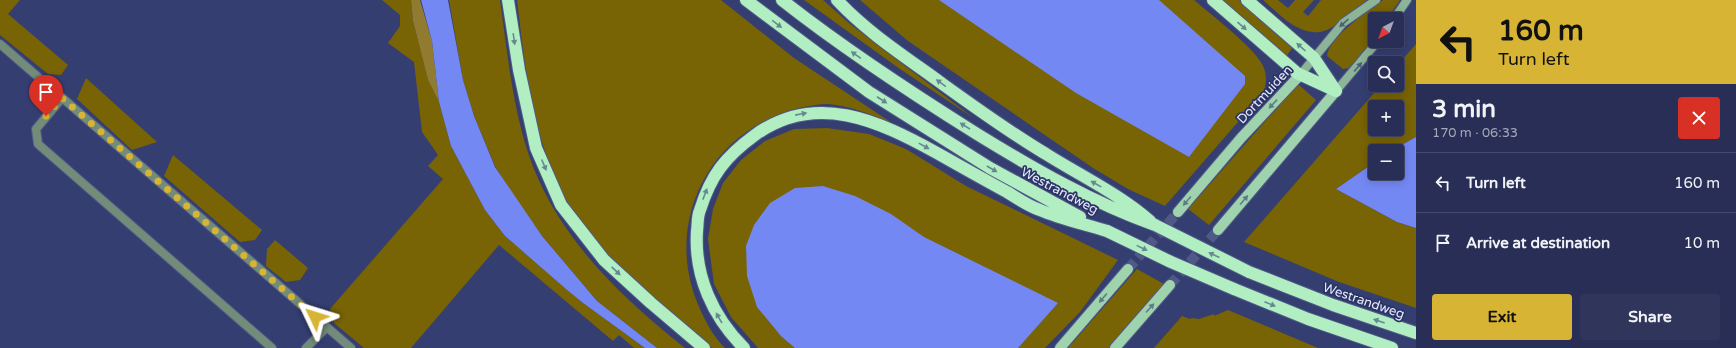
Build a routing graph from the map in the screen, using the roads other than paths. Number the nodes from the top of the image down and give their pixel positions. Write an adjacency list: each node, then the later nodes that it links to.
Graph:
1 (508, 0): 27 (highway, one-way to 27)
2 (746, 0): 19 (highway, Westrandweg, one-way to 19)
3 (782, 0): 17 (highway, Westrandweg, one-way to 3)
4 (837, 0): 17 (highway, one-way to 4)
5 (1213, 0): 13 (highway, one-way to 13)
6 (1247, 0): 12 (highway, one-way to 6)
7 (1376, 0): 12 (main road, Dortmuiden, one-way to 12)
8 (1407, 0): 9 (main road)
9 (1399, 12)
10 (0, 44): 15 (street)
11 (1372, 48): 14 (main road, one-way to 11)
12 (1314, 58): 13 (main road, Dortmuiden); 14 (highway)
13 (1300, 75): 14 (highway); 16 (main road, Dortmuiden, one-way to 16)
14 (1336, 92): 18 (main road, one-way to 14)
15 (62, 98): 22 (street); 24 (street)
16 (1178, 212)
17 (1155, 225): 23 (highway, Westrandweg, one-way to 17, bridge)
18 (1218, 230)
19 (1107, 231): 28 (highway, one-way to 19); 31 (highway, Westrandweg, one-way to 31, bridge)
20 (1128, 268): 29 (main road, one-way to 29)
21 (1170, 285): 30 (main road, one-way to 21)
22 (327, 327): 25 (street); 26 (street)
23 (1416, 333)
24 (272, 348)
25 (306, 348)
26 (351, 348)
27 (704, 348)
28 (744, 348)
29 (1060, 348)
30 (1115, 348)
31 (1392, 348)

